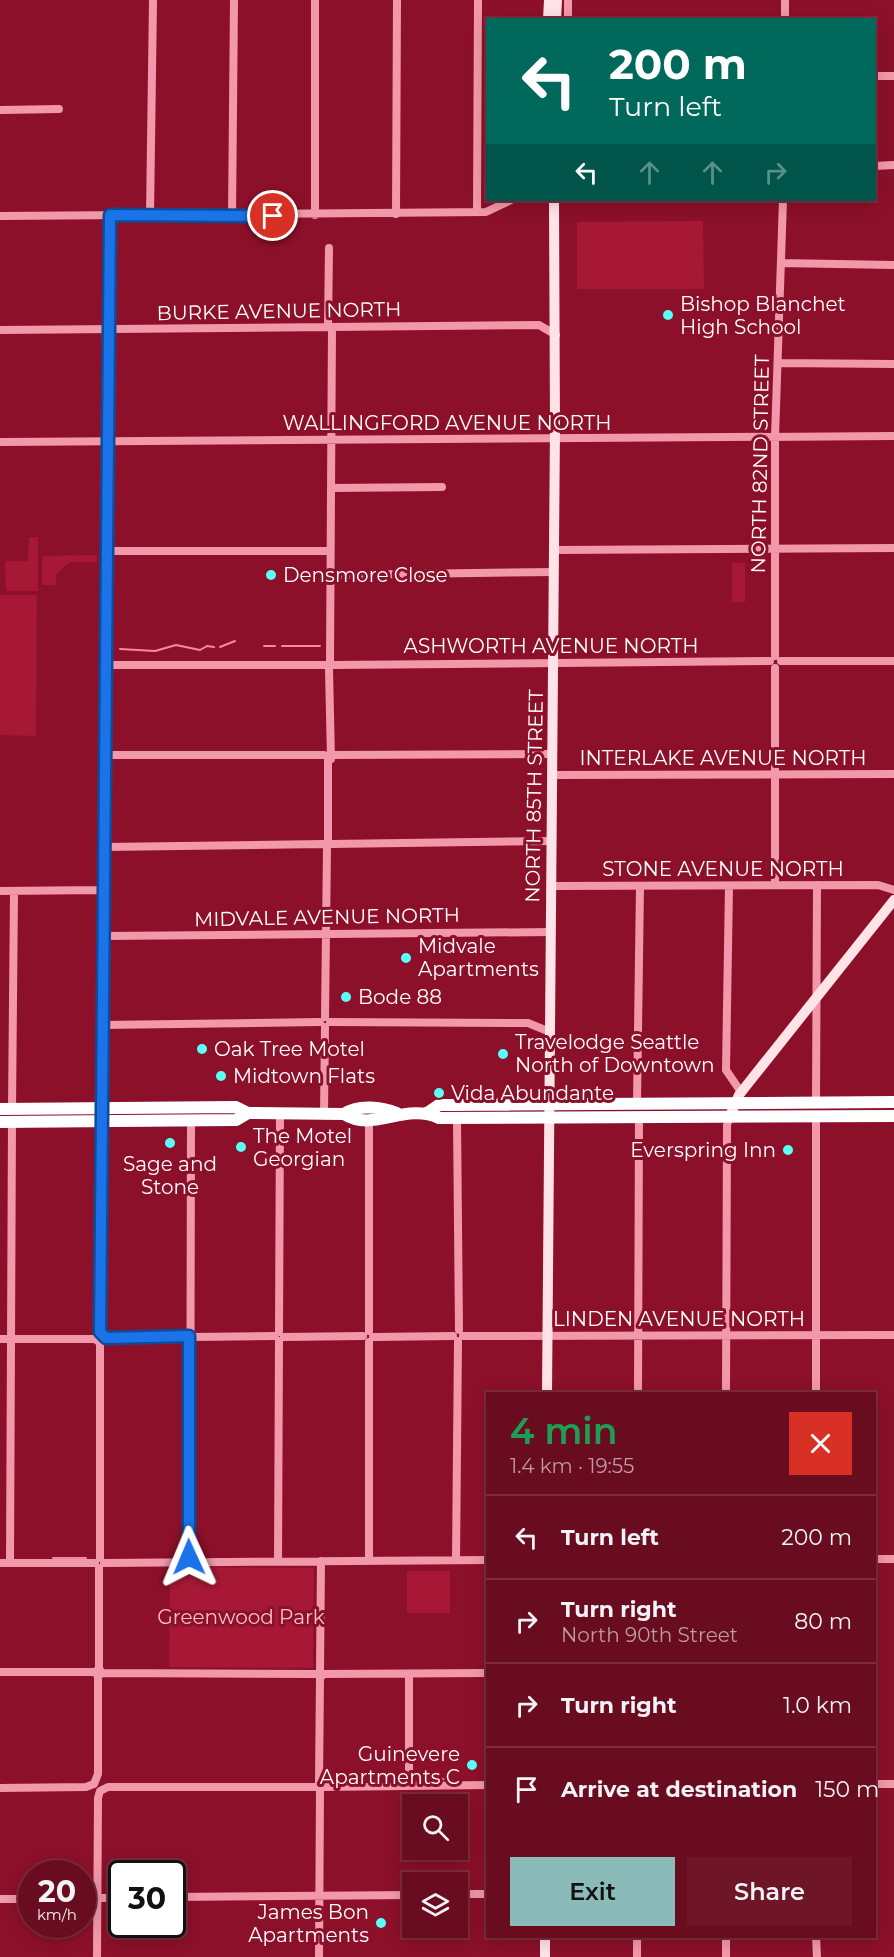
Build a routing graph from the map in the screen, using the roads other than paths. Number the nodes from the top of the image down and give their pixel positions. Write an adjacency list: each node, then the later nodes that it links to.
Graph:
1 (153, 0): 26 (street)
2 (234, 0): 29 (street)
3 (315, 0): 27 (street)
4 (397, 0): 24 (street)
5 (478, 0): 23 (street)
6 (549, 0): 10 (main road)
7 (557, 0): 11 (main road)
8 (568, 0): 12 (street)
9 (785, 0): 13 (street)
10 (548, 18)
11 (556, 18)
12 (568, 18)
13 (785, 18)
14 (876, 76): 15 (street)
15 (894, 76)
16 (58, 109): 17 (street)
17 (0, 110)
18 (894, 165): 19 (street)
19 (876, 166)
20 (509, 201): 23 (street)
21 (554, 201): 36 (main road, NORTH 85TH STREET)
22 (783, 201): 31 (street, NORTH 82ND STREET)
23 (477, 212): 24 (street)
24 (396, 214): 27 (street)
25 (110, 215): 26 (street); 28 (street); 34 (street)
26 (150, 215): 29 (street)
27 (315, 215): 29 (street)
28 (0, 216)
29 (232, 216)
30 (329, 248): 33 (street)
31 (781, 263): 32 (street); 37 (street, NORTH 82ND STREET)
32 (894, 265)
33 (330, 327): 34 (street, BURKE AVENUE NORTH); 36 (street, BURKE AVENUE NORTH); 42 (street)
34 (110, 329): 35 (street, BURKE AVENUE NORTH); 43 (street)
35 (0, 330)
36 (556, 335): 41 (main road, NORTH 85TH STREET)
37 (778, 363): 38 (street); 40 (street, NORTH 82ND STREET)
38 (894, 364)
39 (894, 436): 40 (street, WALLINGFORD AVENUE NORTH)
40 (776, 437): 41 (street, WALLINGFORD AVENUE NORTH); 47 (street, NORTH 82ND STREET)
41 (555, 438): 42 (street, WALLINGFORD AVENUE NORTH); 49 (main road, NORTH 85TH STREET)
42 (331, 440): 43 (street, WALLINGFORD AVENUE NORTH); 46 (street)
43 (108, 441): 44 (street, WALLINGFORD AVENUE NORTH); 50 (street)
44 (0, 442)
45 (442, 487): 46 (street)
46 (331, 488): 51 (street)
47 (776, 548): 48 (street); 49 (street); 56 (street, NORTH 82ND STREET)
48 (894, 548)
49 (554, 550): 52 (main road, NORTH 85TH STREET)
50 (108, 551): 51 (street); 57 (street)
51 (330, 551): 53 (street)
52 (554, 572): 53 (street); 55 (main road, NORTH 85TH STREET)
53 (330, 575): 58 (street)
54 (894, 660): 56 (street, ASHWORTH AVENUE NORTH)
55 (554, 662): 56 (street, ASHWORTH AVENUE NORTH); 58 (street, ASHWORTH AVENUE NORTH); 59 (main road, NORTH 85TH STREET)
56 (775, 662): 62 (street, NORTH 82ND STREET)
57 (106, 665): 58 (street, ASHWORTH AVENUE NORTH); 60 (street)
58 (329, 665): 61 (street)
59 (553, 754): 61 (street, INTERLAKE AVENUE NORTH); 64 (main road, NORTH 85TH STREET)
60 (106, 755): 61 (street, INTERLAKE AVENUE NORTH); 67 (street)
61 (328, 755): 66 (street)
62 (775, 773): 63 (street, INTERLAKE AVENUE NORTH); 64 (street, INTERLAKE AVENUE NORTH); 68 (street, NORTH 82ND STREET)
63 (894, 774)
64 (552, 775): 65 (main road, NORTH 85TH STREET)
65 (552, 841): 66 (street); 70 (main road, NORTH 85TH STREET)
66 (328, 844): 67 (street); 79 (street)
67 (104, 847): 73 (street)
68 (775, 885): 69 (street, STONE AVENUE NORTH); 72 (street, STONE AVENUE NORTH)
69 (817, 885): 74 (street, STONE AVENUE NORTH); 81 (street)
70 (552, 886): 71 (street, STONE AVENUE NORTH); 78 (main road, NORTH 85TH STREET)
71 (640, 886): 72 (street, STONE AVENUE NORTH); 89 (street)
72 (729, 886): 85 (street)
73 (104, 890): 76 (street); 80 (street)
74 (894, 890)
75 (0, 891): 76 (street)
76 (14, 891): 97 (street)
77 (893, 903): 81 (main road)
78 (551, 932): 79 (street, MIDVALE AVENUE NORTH); 84 (main road, NORTH 85TH STREET)
79 (326, 933): 80 (street, MIDVALE AVENUE NORTH); 82 (street)
80 (103, 936): 83 (street)
81 (816, 997): 85 (main road); 86 (street)
82 (325, 1022): 83 (street); 84 (street); 95 (street)
83 (102, 1025): 90 (street)
84 (550, 1032): 88 (main road, NORTH 85TH STREET)
85 (738, 1097): 86 (highway); 89 (highway); 98 (main road)
86 (816, 1102): 87 (highway)
87 (894, 1102)
88 (549, 1103): 89 (highway); 94 (highway); 102 (main road, NORTH 85TH STREET)
89 (637, 1103)
90 (101, 1107): 91 (highway); 97 (highway); 105 (street)
91 (248, 1113): 92 (highway); 103 (highway)
92 (280, 1113): 95 (highway); 115 (street)
93 (397, 1113): 94 (highway); 96 (highway); 104 (highway)
94 (427, 1113): 101 (highway)
95 (324, 1114): 96 (highway)
96 (344, 1114): 104 (highway)
97 (6, 1115): 105 (highway); 118 (street)
98 (730, 1116): 99 (highway); 106 (highway); 107 (street)
99 (816, 1116): 100 (highway); 108 (street)
100 (894, 1116)
101 (457, 1118): 102 (highway); 112 (street)
102 (549, 1118): 106 (highway); 113 (main road, NORTH 85TH STREET)
103 (191, 1120): 105 (highway); 110 (street)
104 (369, 1120): 111 (street)
105 (101, 1121): 116 (street)
106 (639, 1122): 114 (street)
107 (726, 1335): 108 (street, LINDEN AVENUE NORTH); 114 (street, LINDEN AVENUE NORTH); 121 (street)
108 (816, 1335): 109 (street, LINDEN AVENUE NORTH); 122 (street)
109 (894, 1335)
110 (189, 1336): 115 (street, LINDEN AVENUE NORTH); 116 (street, LINDEN AVENUE NORTH); 128 (street)
111 (368, 1336): 112 (street, LINDEN AVENUE NORTH); 115 (street, LINDEN AVENUE NORTH); 125 (street)
112 (458, 1336): 113 (street, LINDEN AVENUE NORTH); 126 (street)
113 (547, 1336): 114 (street, LINDEN AVENUE NORTH); 119 (main road, NORTH 85TH STREET)
114 (639, 1336): 120 (street)
115 (279, 1337): 129 (street)
116 (100, 1338): 118 (street, LINDEN AVENUE NORTH); 133 (street)
117 (0, 1339): 118 (street, LINDEN AVENUE NORTH)
118 (11, 1339): 132 (street)
119 (547, 1392)
120 (638, 1392)
121 (726, 1392)
122 (816, 1392)
123 (876, 1559): 124 (street)
124 (894, 1559)
125 (369, 1560): 126 (street); 130 (street)
126 (456, 1560): 127 (street)
127 (486, 1560)
128 (189, 1561): 129 (street); 133 (street)
129 (278, 1561): 130 (street)
130 (321, 1561): 137 (street)
131 (0, 1563): 132 (street)
132 (10, 1563): 133 (street)
133 (99, 1563): 135 (street)
134 (0, 1672): 135 (street)
135 (98, 1673): 137 (street); 144 (street)
136 (486, 1673): 138 (street)
137 (320, 1674): 138 (street); 143 (street)
138 (409, 1674): 142 (street)
139 (876, 1784): 141 (street)
140 (486, 1785): 142 (street)
141 (894, 1785)
142 (409, 1786): 143 (street)
143 (320, 1787): 148 (street); 150 (street)
144 (0, 1788)
145 (468, 1894): 146 (street)
146 (486, 1894)
147 (402, 1895): 148 (street)
148 (319, 1896): 149 (street); 159 (street)
149 (186, 1897)
150 (96, 1898): 151 (street); 158 (street)
151 (108, 1898)
152 (0, 1899): 153 (street)
153 (18, 1899)
154 (545, 1938): 160 (main road)
155 (637, 1938): 161 (street)
156 (726, 1938): 162 (street)
157 (816, 1938): 163 (street)
158 (97, 1957)
159 (319, 1957)
160 (545, 1957)
161 (637, 1957)
162 (726, 1957)
163 (817, 1957)

